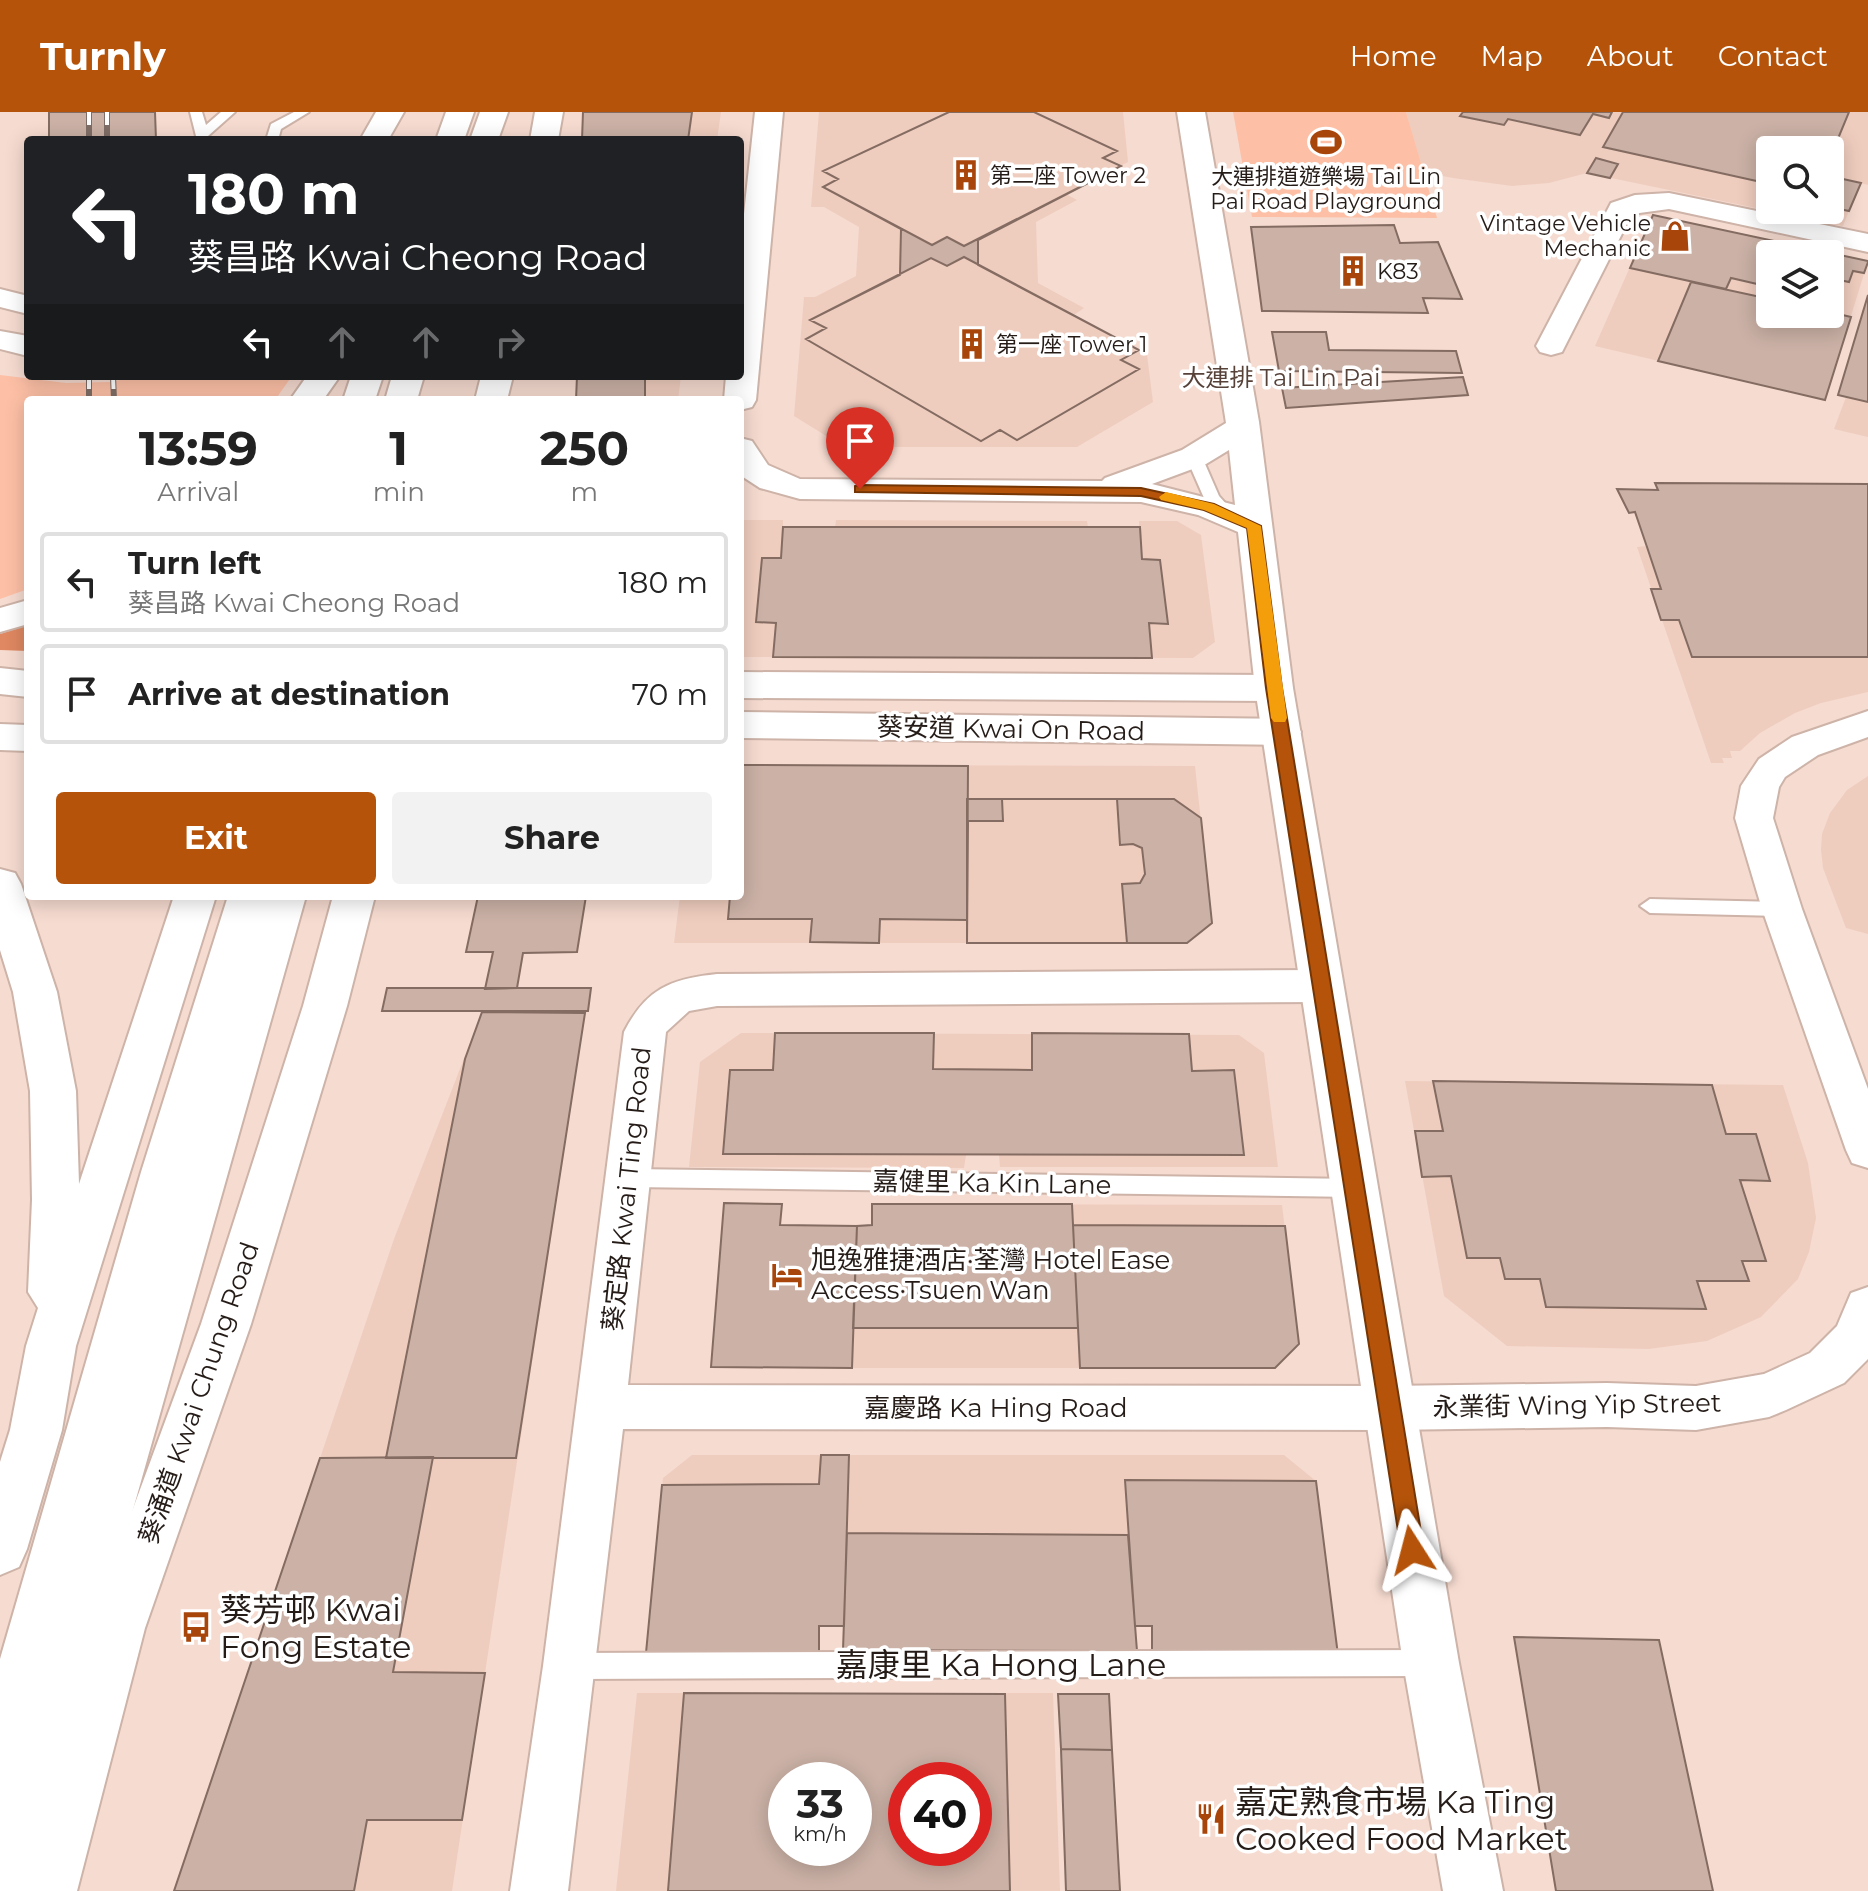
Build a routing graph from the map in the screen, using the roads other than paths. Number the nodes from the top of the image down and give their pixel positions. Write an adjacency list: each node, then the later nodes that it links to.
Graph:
1 (196, 112): 11 (lane)
2 (390, 112): 14 (main road)
3 (460, 112): 15 (main road)
4 (494, 112): 16 (main road)
5 (514, 112): 17 (main road)
6 (549, 112): 18 (main road)
7 (769, 112): 25 (main road)
8 (1191, 112): 26 (main road)
9 (298, 113): 13 (lane)
10 (225, 114): 12 (lane)
11 (203, 136)
12 (204, 136)
13 (273, 136)
14 (376, 136)
15 (451, 136)
16 (485, 136)
17 (507, 136)
18 (545, 136)
19 (1868, 243): 24 (street)
20 (0, 298): 21 (main road)
21 (24, 304)
22 (0, 340): 23 (main road)
23 (24, 345)
24 (1551, 346)
25 (744, 360)
26 (1242, 427): 28 (main road); 30 (main road)
27 (744, 456): 29 (main road)
28 (1194, 457): 29 (main road); 30 (lane)
29 (1099, 489): 30 (main road)
30 (1241, 520): 36 (main road)
31 (24, 613): 32 (main road)
32 (0, 620)
33 (0, 681): 34 (main road)
34 (24, 684)
35 (744, 685): 36 (main road, 葵安道 Kwai On Road)
36 (1278, 710): 38 (main road, 葵安道 Kwai On Road); 48 (main road)
37 (1868, 724): 47 (street)
38 (744, 725)
39 (0, 737): 40 (main road)
40 (24, 738)
41 (0, 884): 54 (main road)
42 (194, 900): 54 (main road)
43 (248, 900): 60 (main road)
44 (284, 900): 61 (main road, 葵涌道 Kwai Chung Road)
45 (353, 900): 62 (main road, 葵涌道 Kwai Chung Road)
46 (1650, 906): 47 (lane)
47 (1782, 909): 49 (street)
48 (1321, 986): 51 (street, 葵定路 Kwai Ting Road); 52 (main road)
49 (1854, 1075): 50 (street)
50 (1868, 1150)
51 (630, 1178): 52 (lane, 嘉健里 Ka Kin Lane); 55 (street, 葵定路 Kwai Ting Road)
52 (1355, 1188): 56 (main road)
53 (1868, 1308): 56 (street, 永業街 Wing Yip Street)
54 (51, 1346): 57 (main road)
55 (602, 1407): 56 (street, 嘉慶路 Ka Hing Road); 59 (street, 葵定路 Kwai Ting Road)
56 (1389, 1408): 58 (main road)
57 (0, 1549)
58 (1431, 1663): 59 (lane, 嘉康里 Ka Hong Lane); 64 (main road)
59 (570, 1666): 63 (street, 葵定路 Kwai Ting Road)
60 (0, 1751)
61 (0, 1875)
62 (47, 1891)
63 (539, 1891)
64 (1473, 1891)

